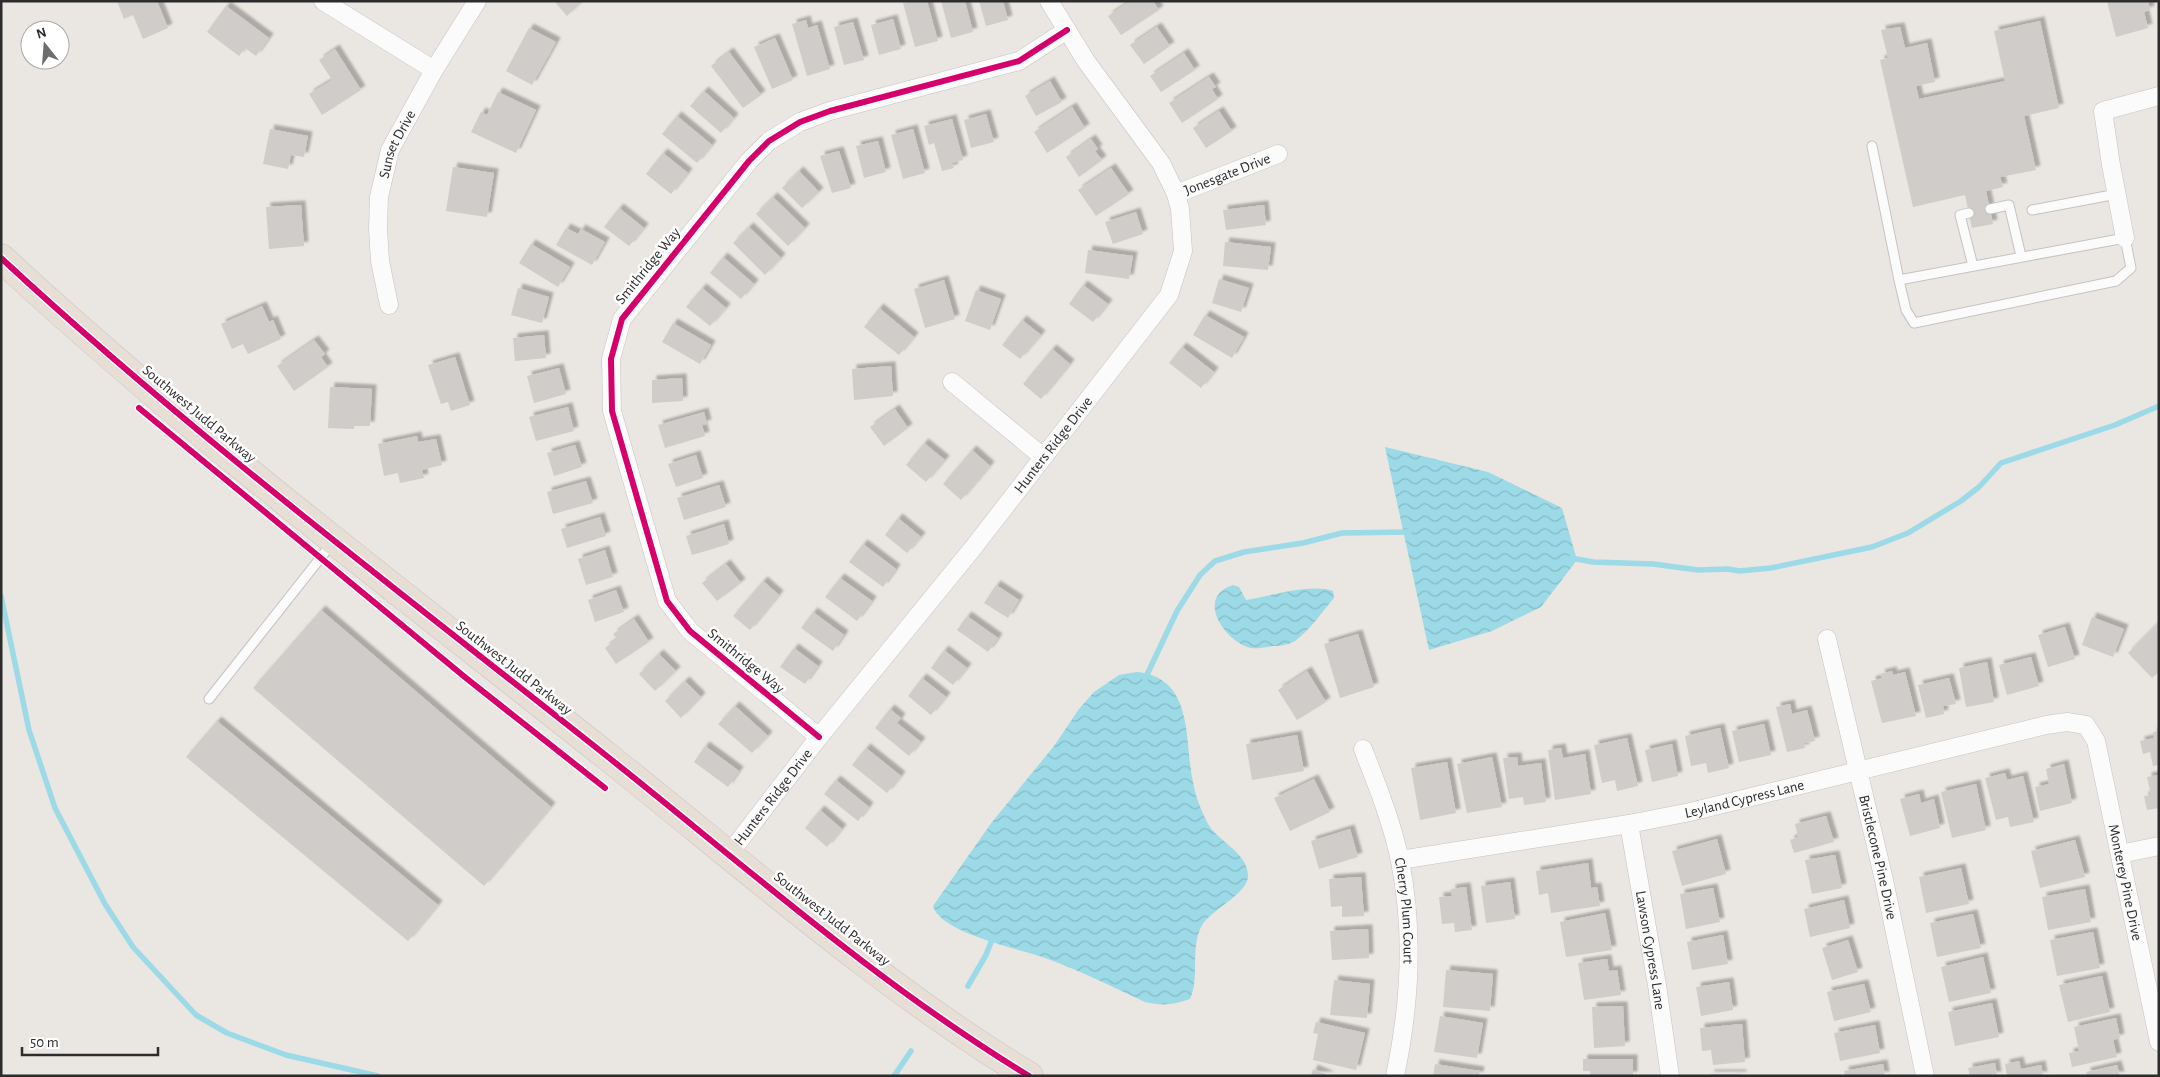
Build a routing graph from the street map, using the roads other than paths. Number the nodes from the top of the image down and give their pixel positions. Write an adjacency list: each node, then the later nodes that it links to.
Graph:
1 (323, 1): 5 (street)
2 (478, 1): 5 (street, Sunset Drive)
3 (1049, 1): 4 (street, Hunters Ridge Drive)
4 (1067, 30): 9 (street, Hunters Ridge Drive); 26 (street, Smithridge Way)
5 (434, 70): 19 (street, Sunset Drive)
6 (2159, 96): 10 (street)
7 (1872, 146): 18 (lane)
8 (1278, 154): 9 (street, Jonesgate Drive)
9 (1176, 194): 21 (street, Hunters Ridge Drive)
10 (2117, 194): 12 (lane); 14 (street)
11 (1990, 208): 15 (lane)
12 (2032, 210)
13 (1969, 212): 17 (lane)
14 (2125, 238): 15 (lane); 18 (lane)
15 (2021, 256): 17 (lane)
16 (1, 258): 22 (highway, Southwest Judd Parkway)
17 (1973, 266): 18 (lane)
18 (1900, 280)
19 (389, 305)
20 (952, 382): 21 (street)
21 (1043, 457): 26 (street, Hunters Ridge Drive)
22 (334, 541): 24 (lane); 31 (highway, Southwest Judd Parkway)
23 (1827, 638): 28 (street, Bristlecone Pine Drive)
24 (210, 699)
25 (2086, 725): 28 (street, Leyland Cypress Lane); 32 (street, Monterey Pine Drive)
26 (819, 737): 31 (street, Hunters Ridge Drive)
27 (1363, 749): 33 (street, Cherry Plum Court)
28 (1859, 771): 29 (street, Leyland Cypress Lane); 38 (street, Bristlecone Pine Drive)
29 (1629, 824): 33 (street, Leyland Cypress Lane); 37 (street, Lawson Cypress Lane)
30 (2159, 846): 32 (street)
31 (729, 854): 35 (highway, Southwest Judd Parkway)
32 (2120, 854): 34 (street, Monterey Pine Drive)
33 (1400, 860): 36 (street, Cherry Plum Court)
34 (2159, 1042)
35 (1029, 1076)
36 (1394, 1076)
37 (1670, 1076)
38 (1925, 1076)

